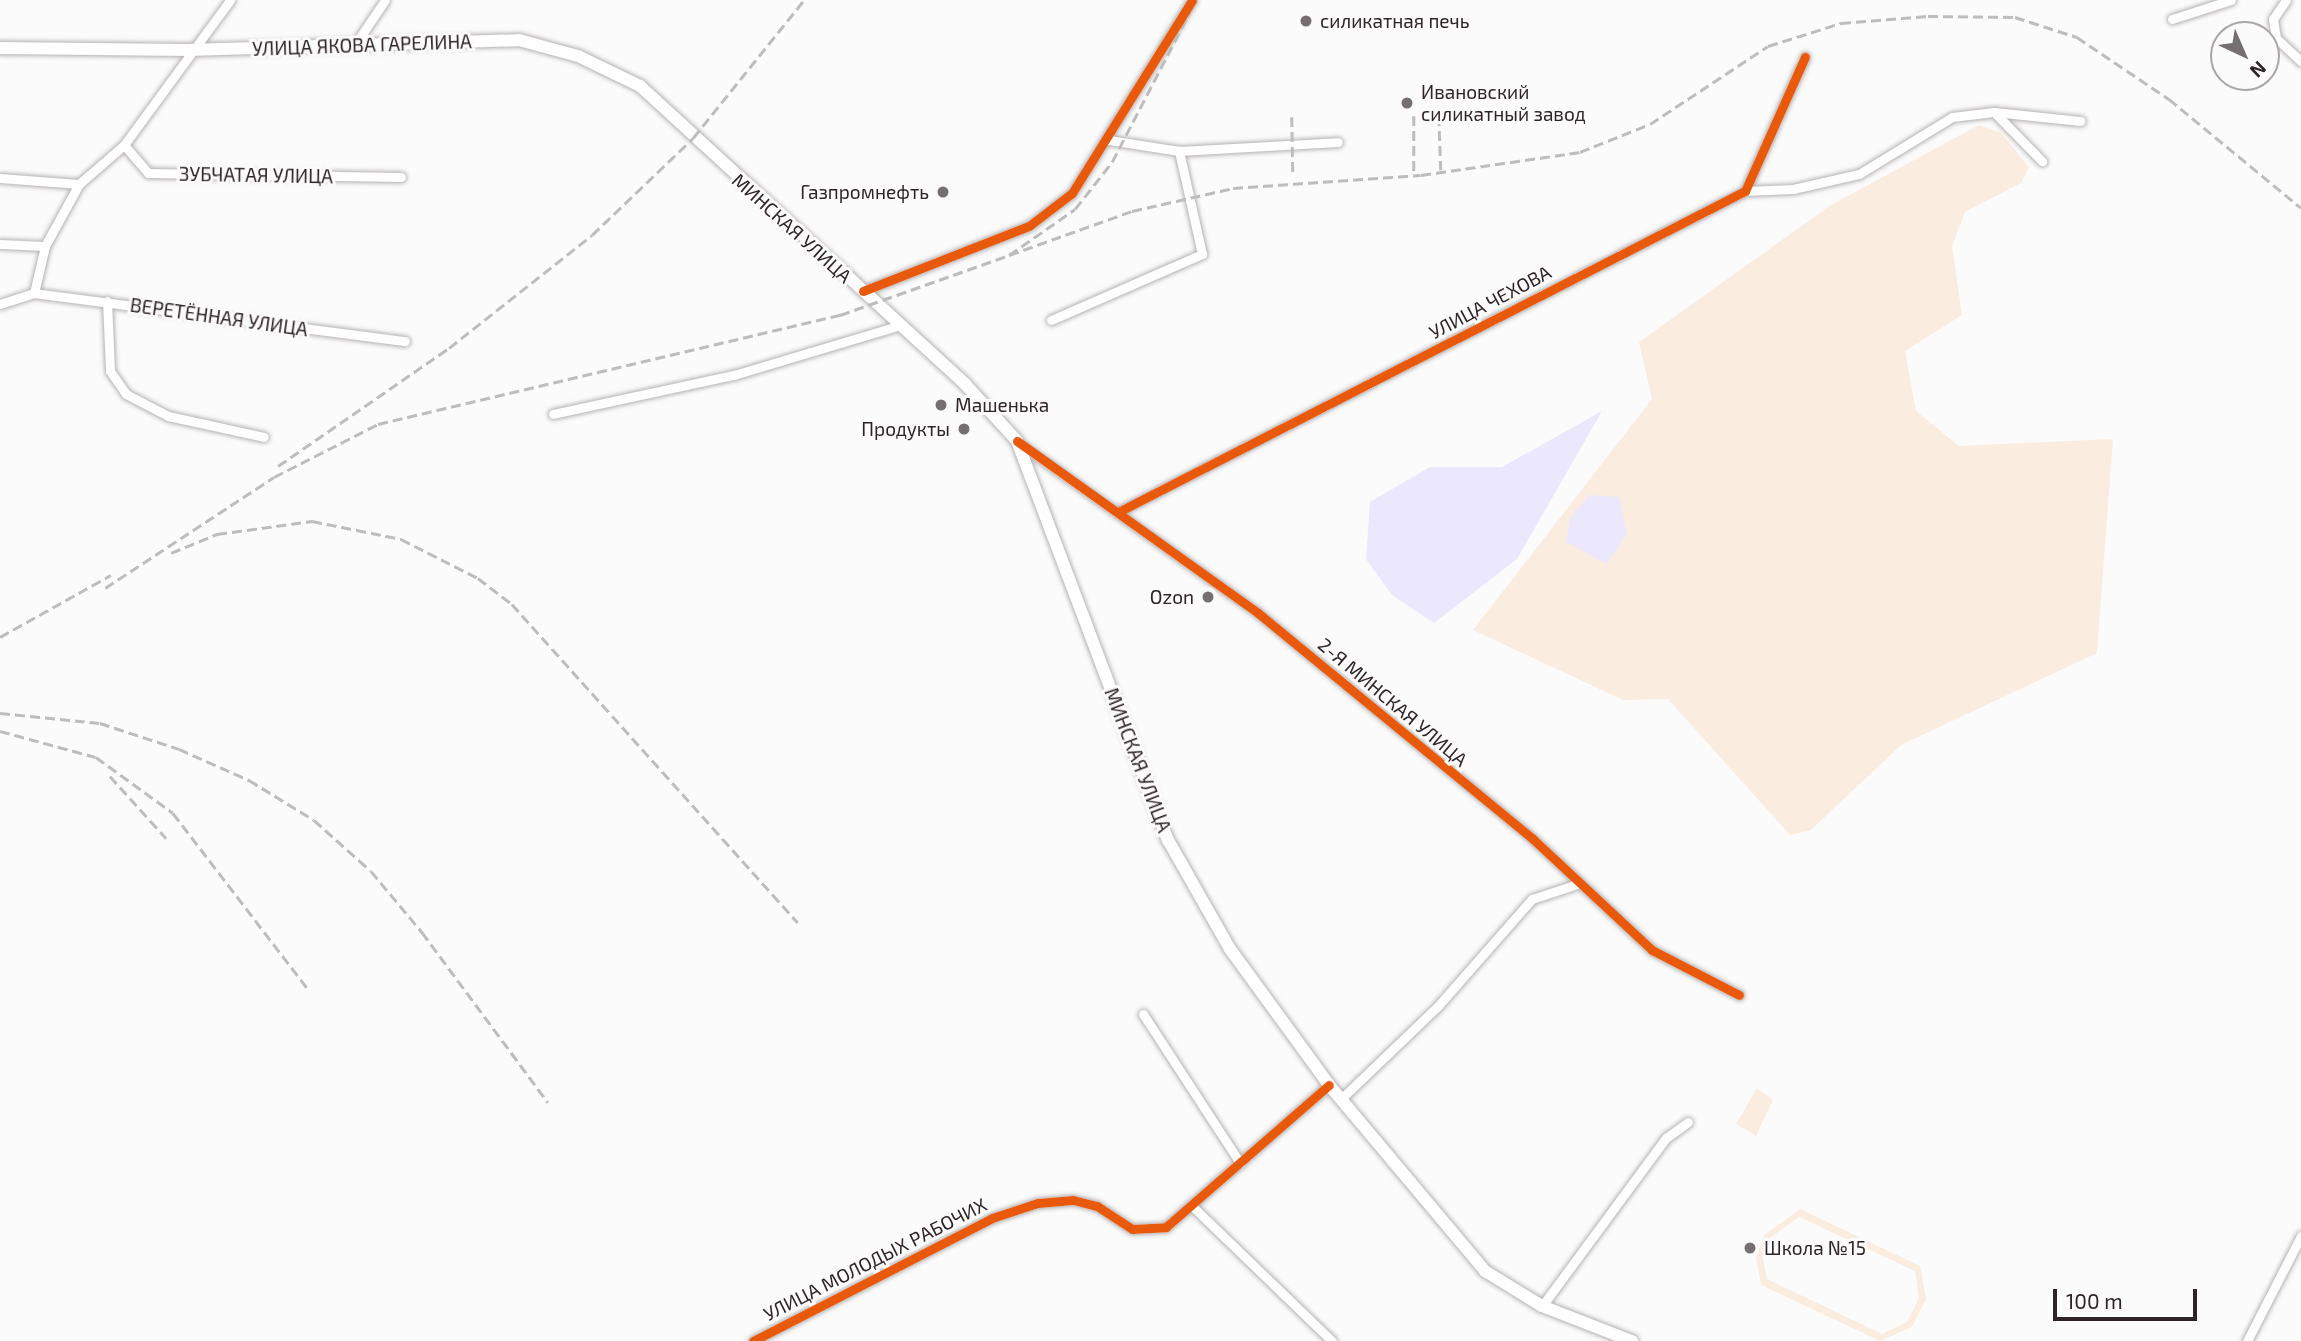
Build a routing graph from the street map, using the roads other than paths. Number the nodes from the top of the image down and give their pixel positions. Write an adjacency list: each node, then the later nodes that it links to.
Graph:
1 (230, 0): 9 (street)
2 (385, 0): 7 (street)
3 (1192, 0): 15 (street)
4 (2231, 0): 6 (street)
5 (2286, 0): 11 (street)
6 (2172, 19)
7 (354, 46): 9 (main road, УЛИЦА ЯКОВА ГАРЕЛИНА); 14 (main road, УЛИЦА ЯКОВА ГАРЕЛИНА)
8 (0, 48): 9 (main road, УЛИЦА ЯКОВА ГАРЕЛИНА)
9 (188, 50): 17 (street)
10 (1805, 57): 23 (street)
11 (2301, 61)
12 (1994, 112): 13 (street); 19 (street); 23 (street)
13 (2081, 121)
14 (693, 138): 26 (main road, МИНСКАЯ УЛИЦА)
15 (1109, 139): 18 (street); 26 (street)
16 (1338, 142): 18 (street)
17 (124, 145): 20 (street, ЗУБЧАТАЯ УЛИЦА); 22 (street)
18 (1179, 151): 30 (street)
19 (2042, 161)
20 (401, 177)
21 (0, 178): 22 (street)
22 (79, 184): 25 (street)
23 (1745, 191): 36 (street, УЛИЦА ЧЕХОВА)
24 (0, 244): 25 (street)
25 (45, 246): 27 (street)
26 (863, 291): 31 (main road, МИНСКАЯ УЛИЦА)
27 (34, 293): 28 (street, ВЕРЕТЁННАЯ УЛИЦА); 29 (street)
28 (107, 301): 32 (street, ВЕРЕТЁННАЯ УЛИЦА); 34 (street)
29 (0, 304)
30 (1051, 320)
31 (901, 325): 33 (street); 35 (main road, МИНСКАЯ УЛИЦА)
32 (405, 341)
33 (553, 414)
34 (264, 437)
35 (1017, 442): 36 (street, 2-Я МИНСКАЯ УЛИЦА); 40 (main road, МИНСКАЯ УЛИЦА)
36 (1120, 511): 37 (street, 2-Я МИНСКАЯ УЛИЦА)
37 (1577, 884): 38 (street, 2-Я МИНСКАЯ УЛИЦА); 41 (street)
38 (1739, 995)
39 (1143, 1014): 43 (street)
40 (1329, 1085): 41 (main road, МИНСКАЯ УЛИЦА); 43 (street, УЛИЦА МОЛОДЫХ РАБОЧИХ)
41 (1340, 1100): 46 (main road, МИНСКАЯ УЛИЦА)
42 (1688, 1122): 46 (street)
43 (1240, 1163): 44 (street, УЛИЦА МОЛОДЫХ РАБОЧИХ)
44 (1191, 1205): 47 (street, УЛИЦА МОЛОДЫХ РАБОЧИХ); 48 (street)
45 (2301, 1236): 50 (street)
46 (1542, 1306): 49 (main road, МИНСКАЯ УЛИЦА)
47 (753, 1341)
48 (1332, 1341)
49 (1632, 1341)
50 (2247, 1341)

